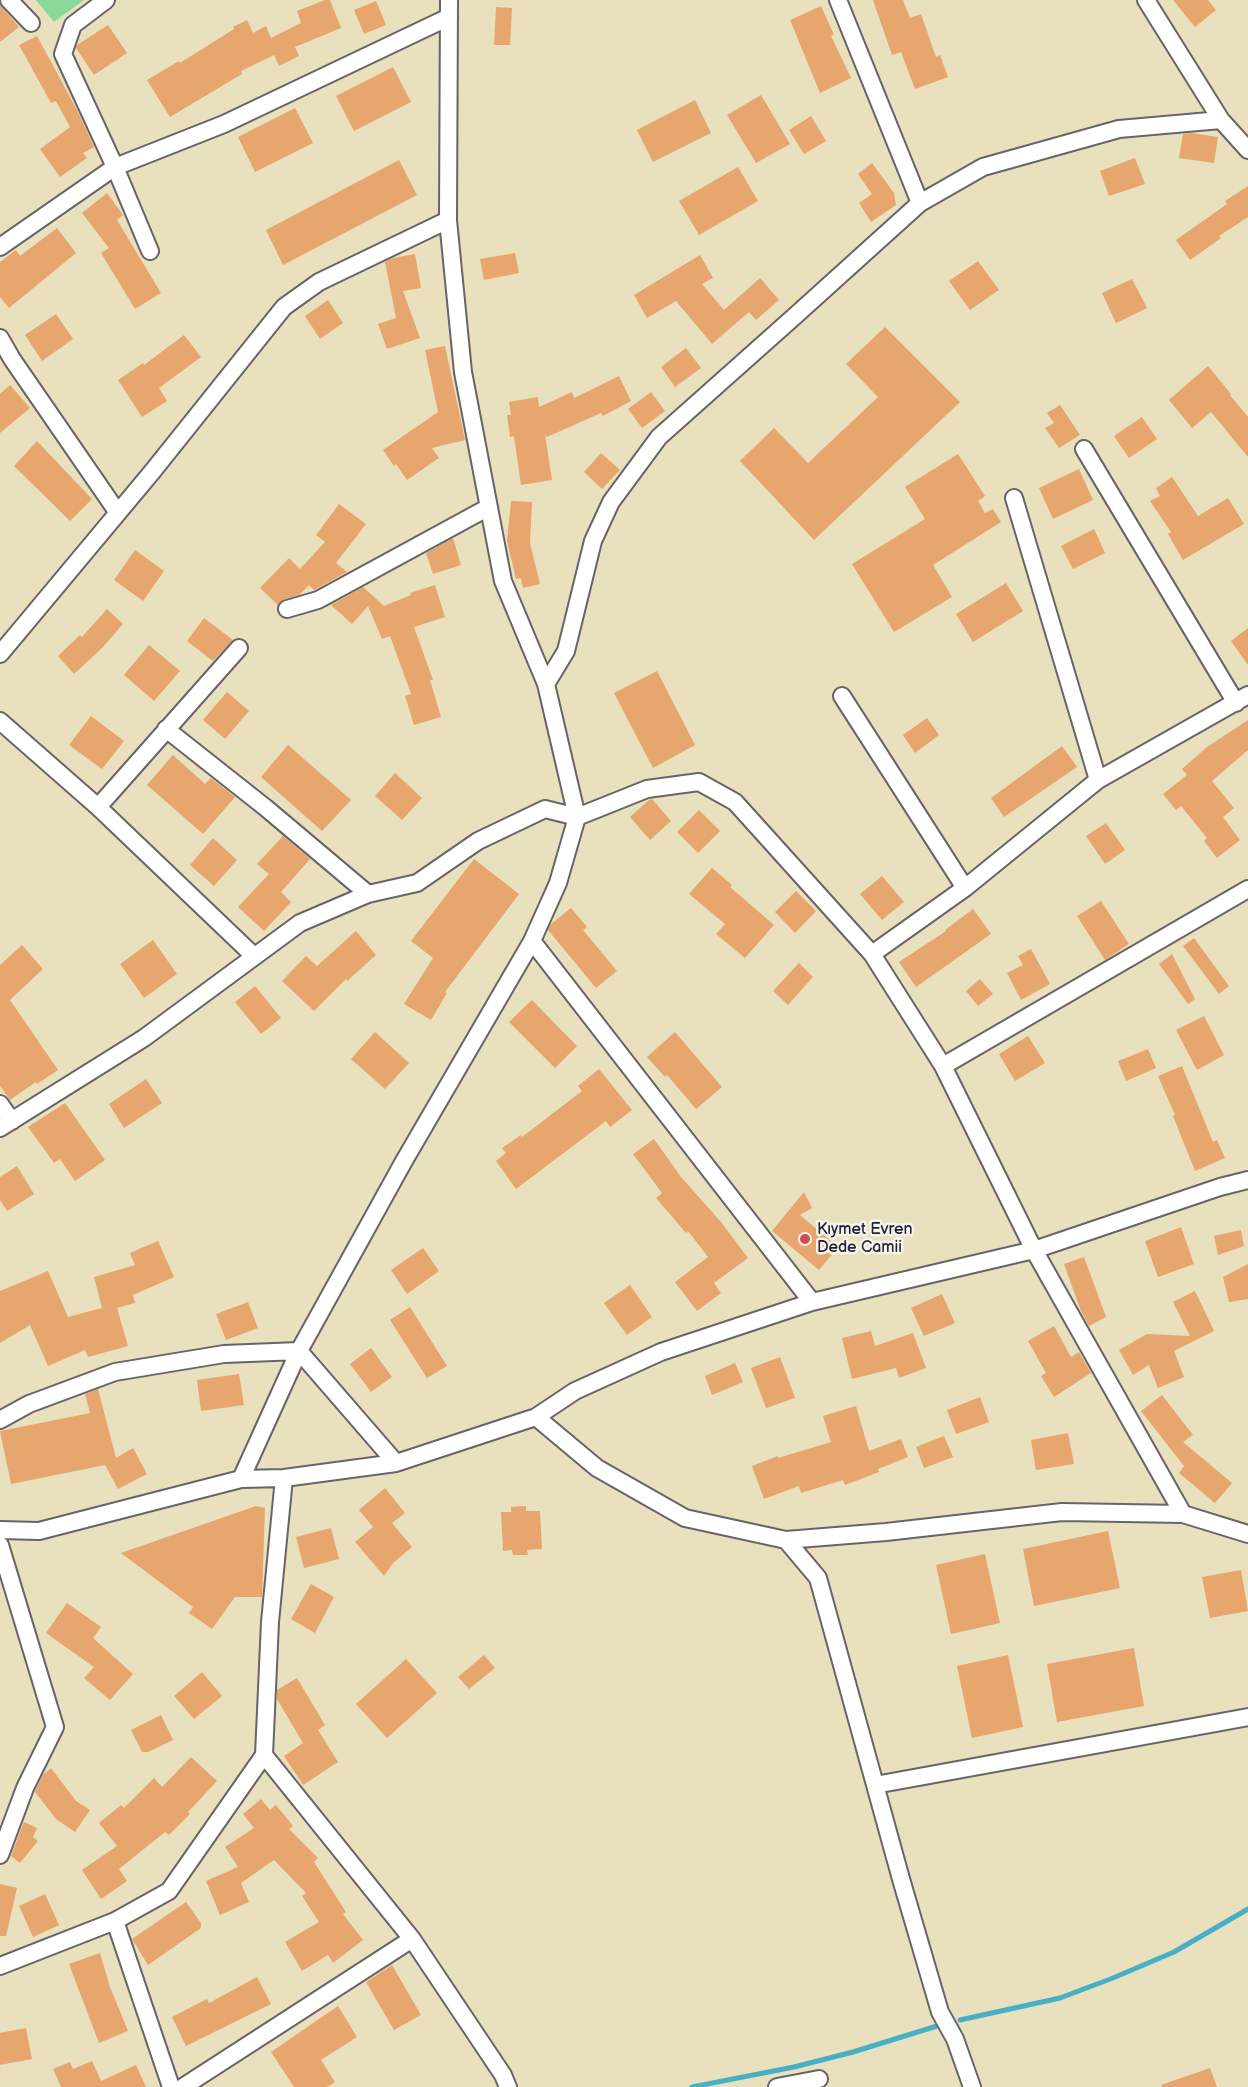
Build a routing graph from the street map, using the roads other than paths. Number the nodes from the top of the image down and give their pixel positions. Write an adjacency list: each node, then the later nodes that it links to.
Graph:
1 (9, 0): 7 (street)
2 (106, 0): 10 (street)
3 (450, 0): 6 (street)
4 (838, 0): 11 (street)
5 (1146, 0): 8 (street)
6 (449, 17): 10 (street); 12 (street)
7 (31, 23)
8 (1221, 120): 9 (street); 11 (street)
9 (1248, 150)
10 (115, 167): 13 (street); 14 (street)
11 (920, 203): 23 (street)
12 (448, 220): 18 (street); 19 (street)
13 (0, 247)
14 (150, 251)
15 (0, 338): 19 (street)
16 (1084, 449): 25 (street)
17 (1014, 498): 28 (street)
18 (489, 507): 20 (street); 23 (street)
19 (118, 513): 22 (street)
20 (287, 609)
21 (239, 648): 27 (street)
22 (0, 654)
23 (546, 684): 30 (street)
24 (842, 696): 31 (street)
25 (1242, 699): 28 (street)
26 (0, 721): 29 (street)
27 (166, 729): 29 (street); 33 (street)
28 (1098, 780): 31 (street)
29 (98, 807): 36 (street)
30 (577, 817): 33 (street); 34 (street); 35 (street)
31 (965, 888): 35 (street)
32 (1248, 889): 37 (street)
33 (368, 894): 36 (street)
34 (532, 941): 42 (street); 43 (street)
35 (872, 954): 37 (street)
36 (254, 956): 39 (street)
37 (943, 1066): 41 (street)
38 (0, 1104): 39 (street)
39 (6, 1125)
40 (1248, 1180): 41 (street)
41 (1034, 1250): 42 (street); 49 (street)
42 (812, 1302): 44 (street)
43 (299, 1352): 45 (street); 46 (street); 48 (street)
44 (536, 1417): 46 (street); 52 (street)
45 (0, 1420)
46 (396, 1463): 47 (street)
47 (284, 1478): 48 (street); 55 (street)
48 (241, 1479): 50 (street)
49 (1183, 1514): 51 (street); 52 (street)
50 (0, 1530)
51 (1248, 1534)
52 (786, 1540): 56 (street)
53 (0, 1545): 57 (street)
54 (1248, 1717): 56 (street)
55 (264, 1755): 58 (street); 59 (street)
56 (875, 1785): 66 (street)
57 (0, 1855)
58 (115, 1921): 60 (street); 62 (street)
59 (412, 1940): 63 (street); 64 (street)
60 (0, 1966)
61 (819, 2079): 65 (street)
62 (171, 2087)
63 (183, 2087)
64 (508, 2087)
65 (777, 2087)
66 (972, 2087)

